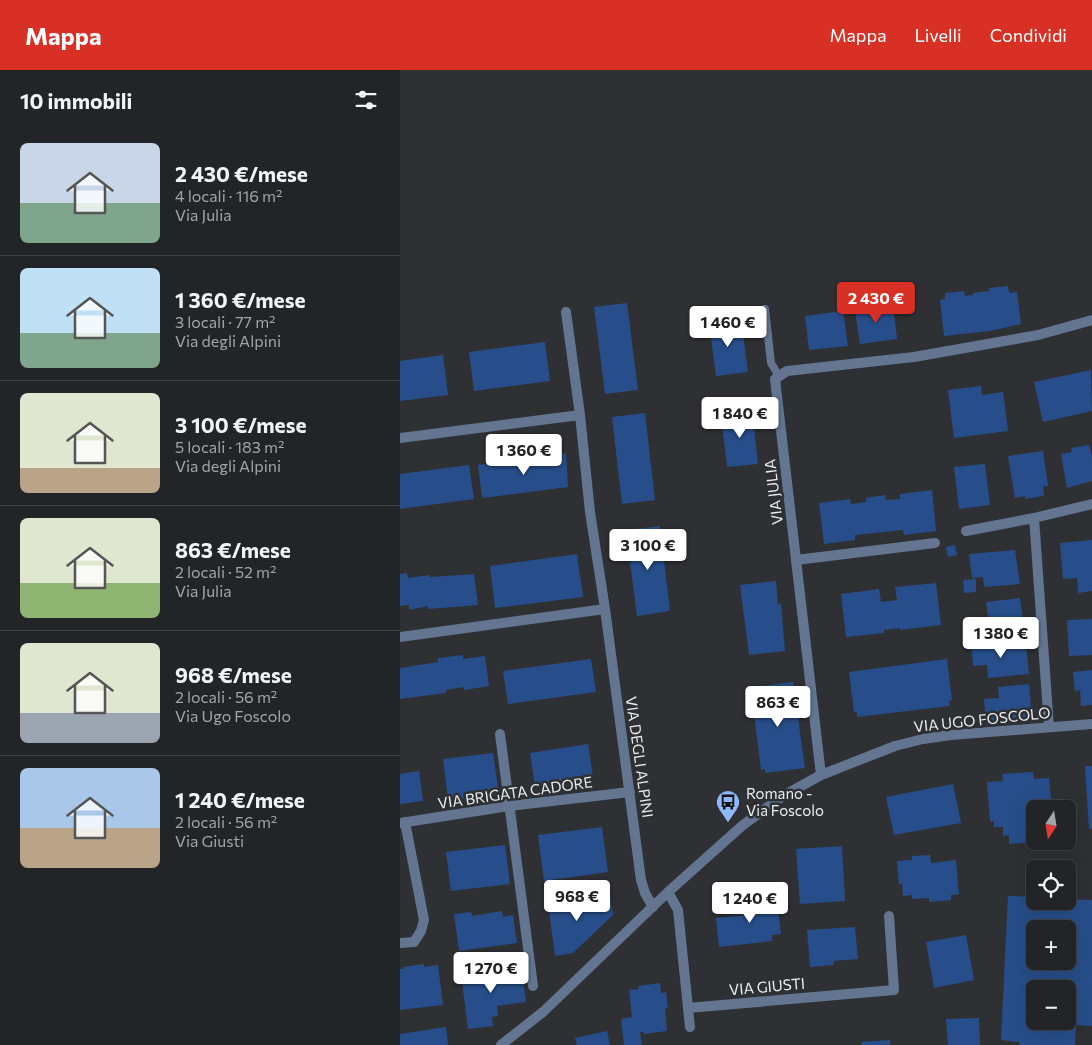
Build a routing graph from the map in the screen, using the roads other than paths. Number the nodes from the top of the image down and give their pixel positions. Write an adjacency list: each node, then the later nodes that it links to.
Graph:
1 (765, 309): 4 (lane)
2 (566, 312): 5 (street, VIA DEGLI ALPINI)
3 (1092, 320): 4 (street)
4 (779, 376): 11 (street, VIA JULIA)
5 (580, 415): 6 (street); 12 (street, VIA DEGLI ALPINI)
6 (400, 438)
7 (1092, 504): 8 (street)
8 (1034, 518): 9 (street); 15 (street)
9 (966, 531)
10 (935, 543): 11 (street)
11 (796, 560): 17 (street, VIA JULIA)
12 (605, 609): 13 (street); 18 (street, VIA DEGLI ALPINI)
13 (400, 637)
14 (1092, 724): 15 (street, VIA UGO FOSCOLO)
15 (1049, 727): 17 (street, VIA UGO FOSCOLO)
16 (500, 734): 19 (street)
17 (822, 775): 21 (street, VIA UGO FOSCOLO)
18 (630, 792): 19 (street, VIA BRIGATA CADORE); 22 (street, VIA DEGLI ALPINI)
19 (509, 806): 20 (street, VIA BRIGATA CADORE); 25 (street)
20 (403, 822): 24 (street, VIA BRIGATA CADORE)
21 (668, 892): 22 (street, VIA UGO FOSCOLO); 26 (street)
22 (653, 907): 28 (street, VIA UGO FOSCOLO)
23 (889, 916): 26 (street, VIA GIUSTI)
24 (400, 943)
25 (533, 986)
26 (688, 1008): 27 (street)
27 (690, 1028)
28 (501, 1045)

